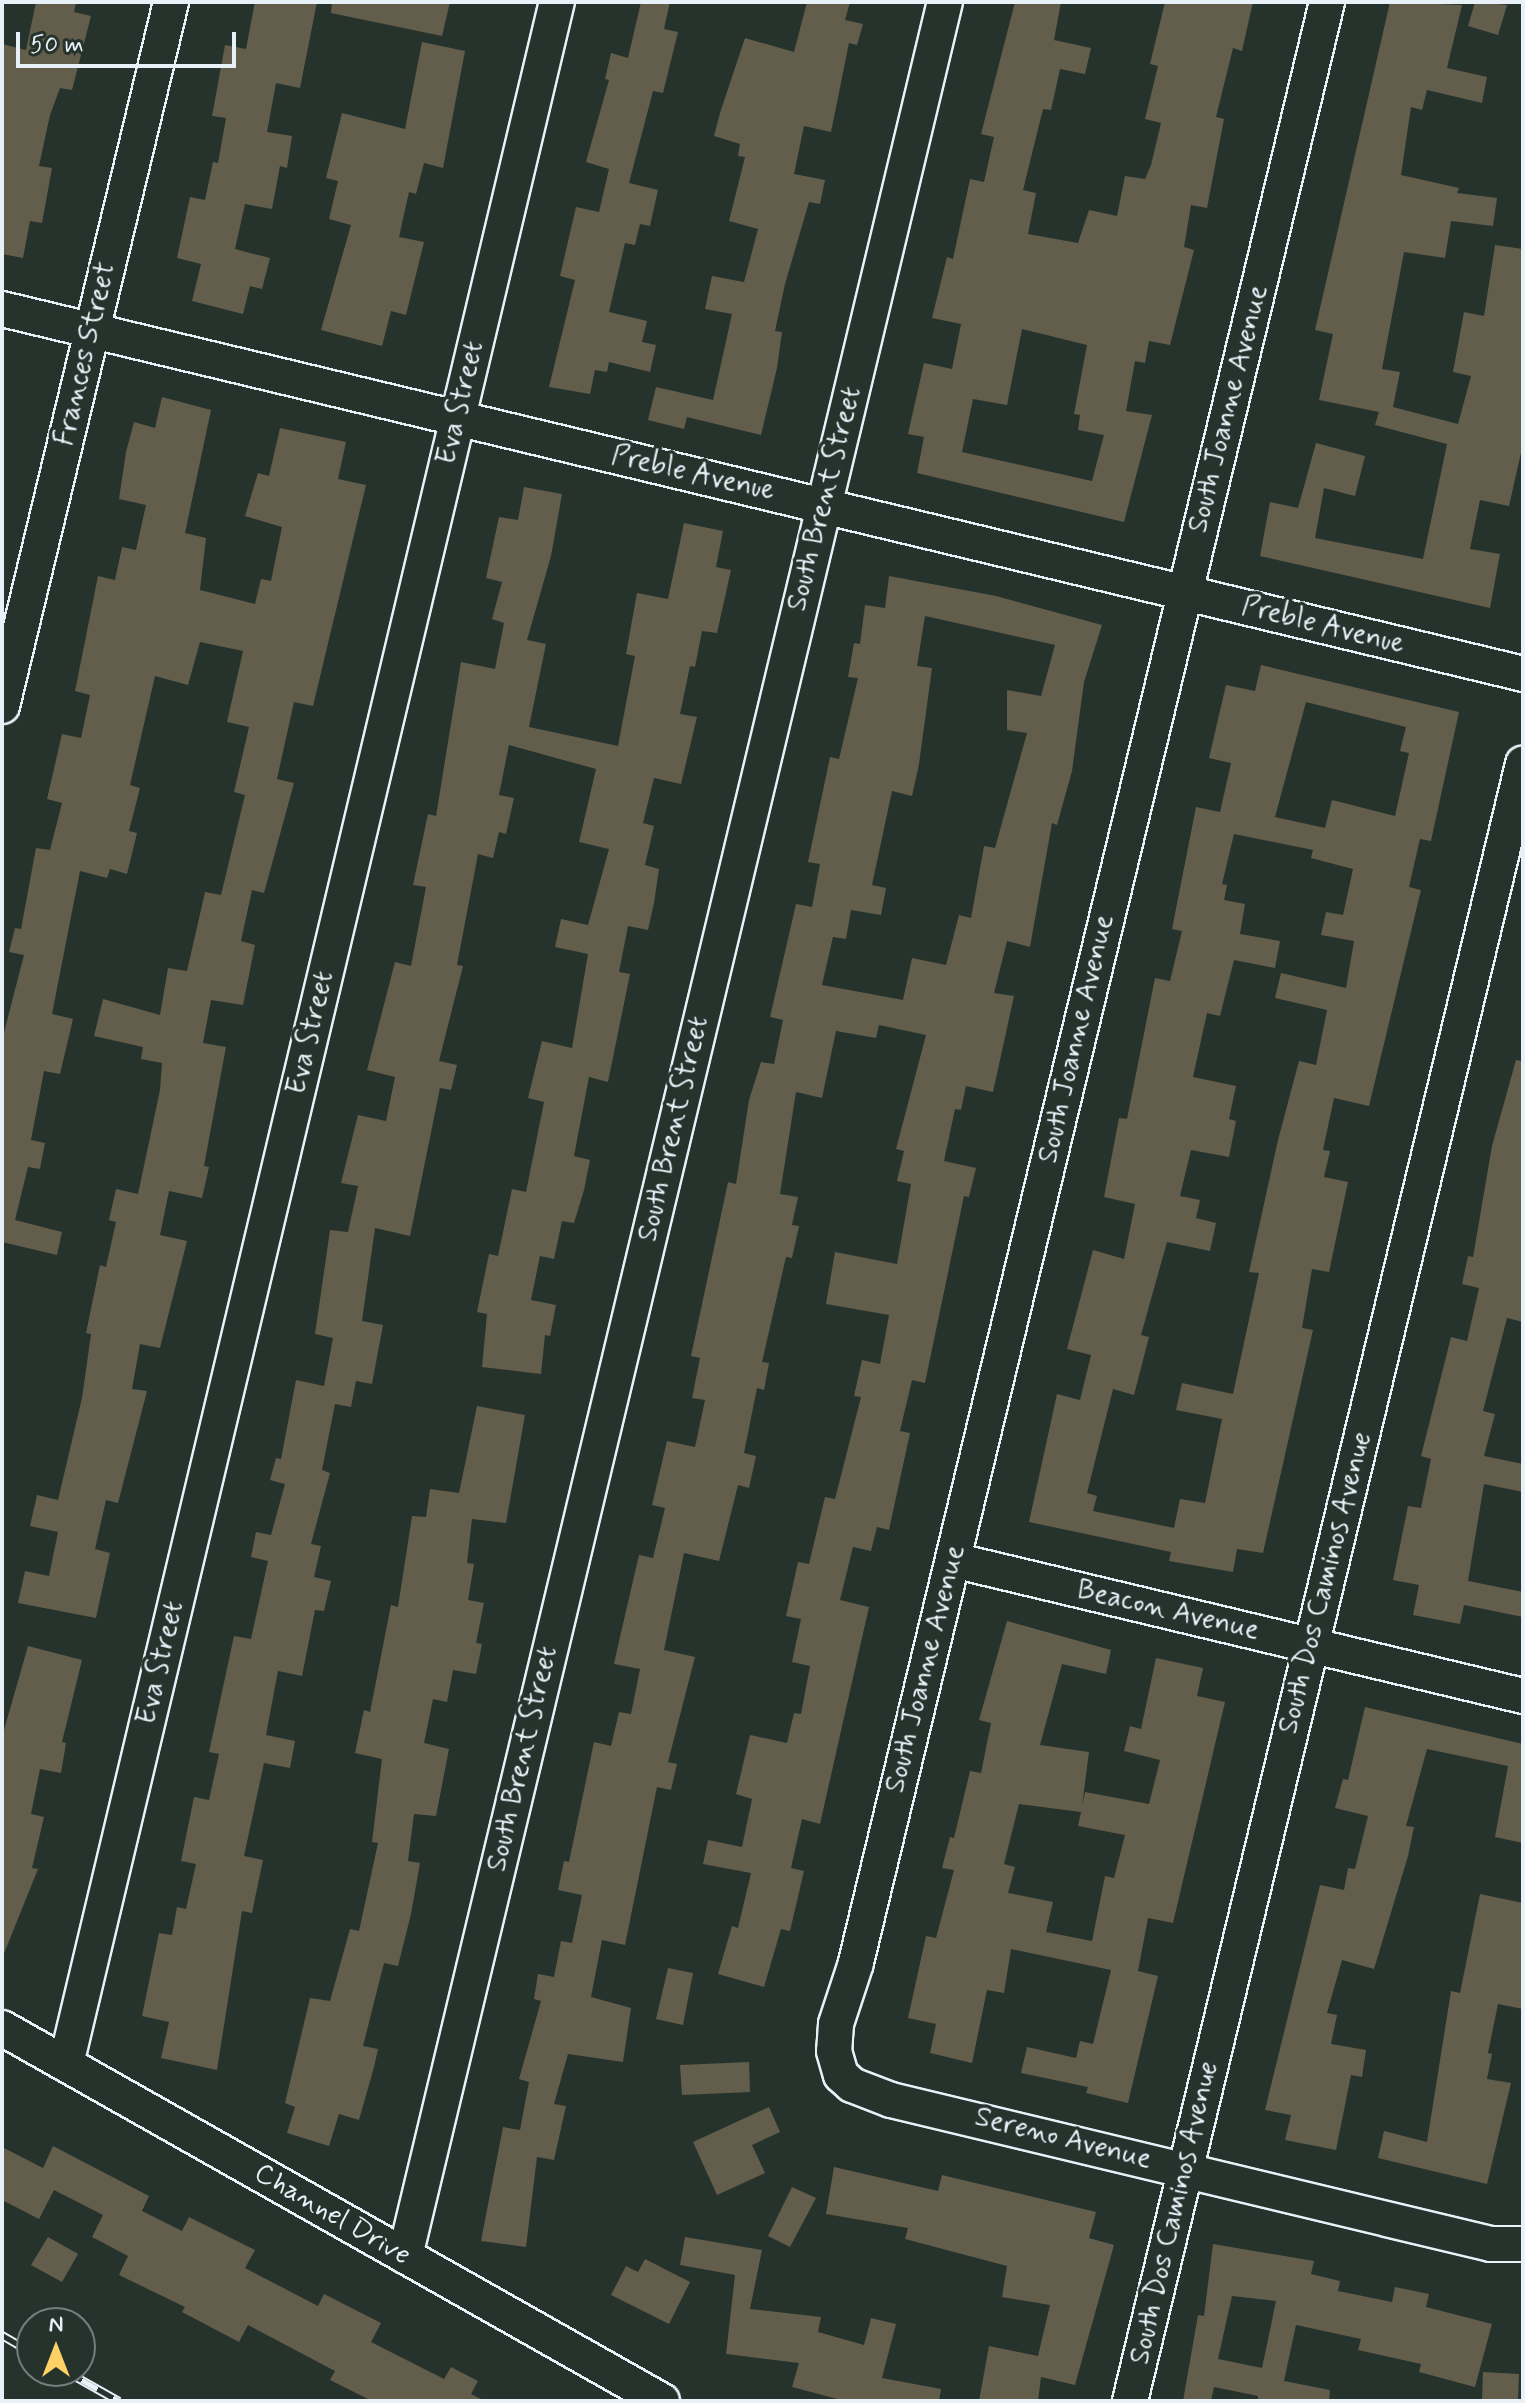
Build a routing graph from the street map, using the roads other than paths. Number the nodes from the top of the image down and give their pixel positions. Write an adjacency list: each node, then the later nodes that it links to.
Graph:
1 (171, 2): 6 (street, Frances Street)
2 (557, 2): 7 (street, Eva Street)
3 (945, 2): 8 (street, South Brent Street)
4 (1327, 2): 9 (street, South Joanne Avenue)
5 (2, 309): 6 (street, Preble Avenue)
6 (92, 331): 7 (street, Preble Avenue); 11 (street, Frances Street)
7 (457, 417): 8 (street, Preble Avenue); 17 (street, Eva Street)
8 (823, 505): 9 (street, Preble Avenue); 21 (street, South Brent Street)
9 (1184, 593): 10 (street, Preble Avenue); 13 (street, South Joanne Avenue)
10 (1523, 674)
11 (2, 706)
12 (1523, 764): 14 (street, South Dos Caminos Avenue)
13 (953, 1560): 14 (street, Beacon Avenue); 18 (street, South Joanne Avenue)
14 (1311, 1645): 15 (street, Beacon Avenue); 19 (street, South Dos Caminos Avenue)
15 (1523, 1696)
16 (2, 2028): 17 (street, Channel Drive)
17 (66, 2064): 21 (street, Channel Drive)
18 (841, 2075): 19 (street, Sereno Avenue)
19 (1185, 2169): 20 (street, Sereno Avenue); 23 (street, South Dos Caminos Avenue)
20 (1523, 2244)
21 (405, 2256): 22 (street, Channel Drive)
22 (662, 2401)
23 (1130, 2401)

